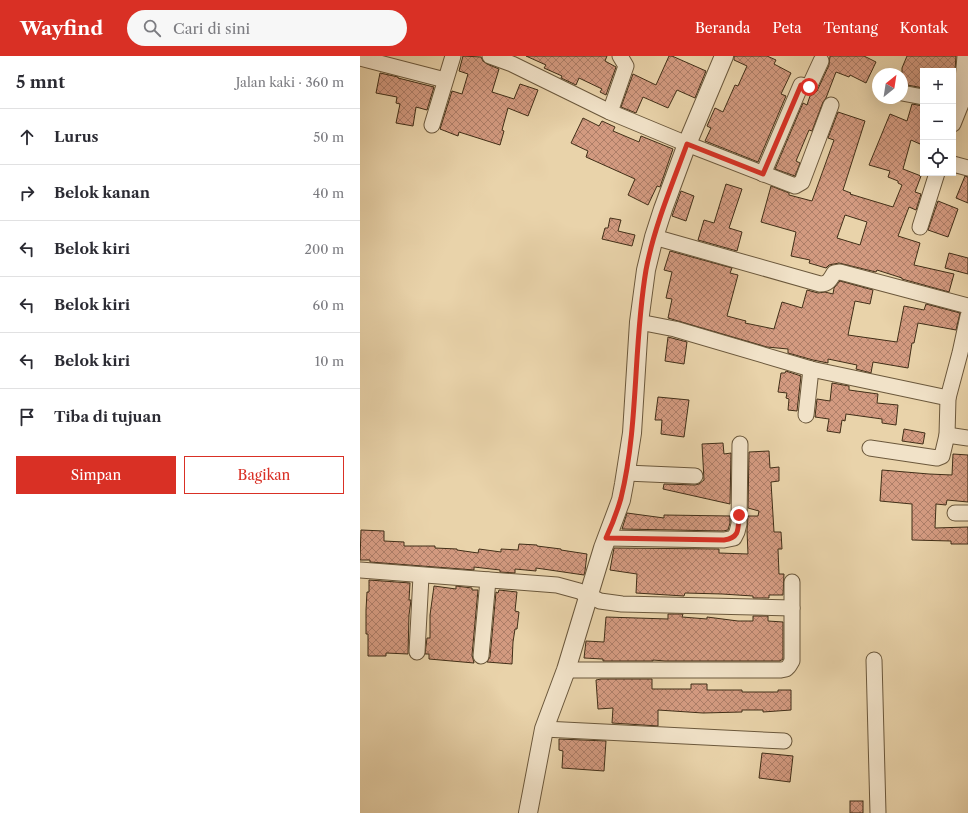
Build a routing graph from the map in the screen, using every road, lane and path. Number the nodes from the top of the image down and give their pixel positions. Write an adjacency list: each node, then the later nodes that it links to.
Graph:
1 (453, 56): 8 (street)
2 (490, 56): 13 (street)
3 (620, 56): 13 (street)
4 (724, 56): 16 (street)
5 (965, 56): 12 (street)
6 (360, 58): 8 (street)
7 (821, 61): 19 (street)
8 (445, 80): 15 (street)
9 (908, 94): 10 (street)
10 (920, 96)
11 (832, 105): 19 (street)
12 (961, 105): 14 (street)
13 (610, 112): 16 (street)
14 (956, 117)
15 (432, 125)
16 (687, 144): 19 (street); 22 (street)
17 (956, 165): 18 (street)
18 (968, 168)
19 (763, 174)
20 (936, 176): 21 (street)
21 (920, 227)
22 (654, 237): 23 (street); 25 (street)
23 (968, 306)
24 (968, 316): 27 (street)
25 (640, 322): 26 (street); 33 (street)
26 (812, 370): 27 (street); 28 (street)
27 (948, 398): 29 (street)
28 (806, 416)
29 (947, 435): 30 (street); 32 (street)
30 (968, 438)
31 (740, 444): 35 (street)
32 (870, 448)
33 (626, 472): 34 (street); 35 (street)
34 (695, 476)
35 (606, 538): 40 (street)
36 (360, 570): 37 (street)
37 (421, 576): 38 (street); 42 (street)
38 (488, 580): 40 (street); 43 (street)
39 (792, 582): 41 (street)
40 (589, 596): 41 (street); 45 (street)
41 (792, 608): 45 (street)
42 (417, 652)
43 (481, 656)
44 (874, 660): 49 (street)
45 (566, 670): 46 (street)
46 (544, 729): 47 (street); 48 (street)
47 (784, 741)
48 (528, 813)
49 (878, 813)

